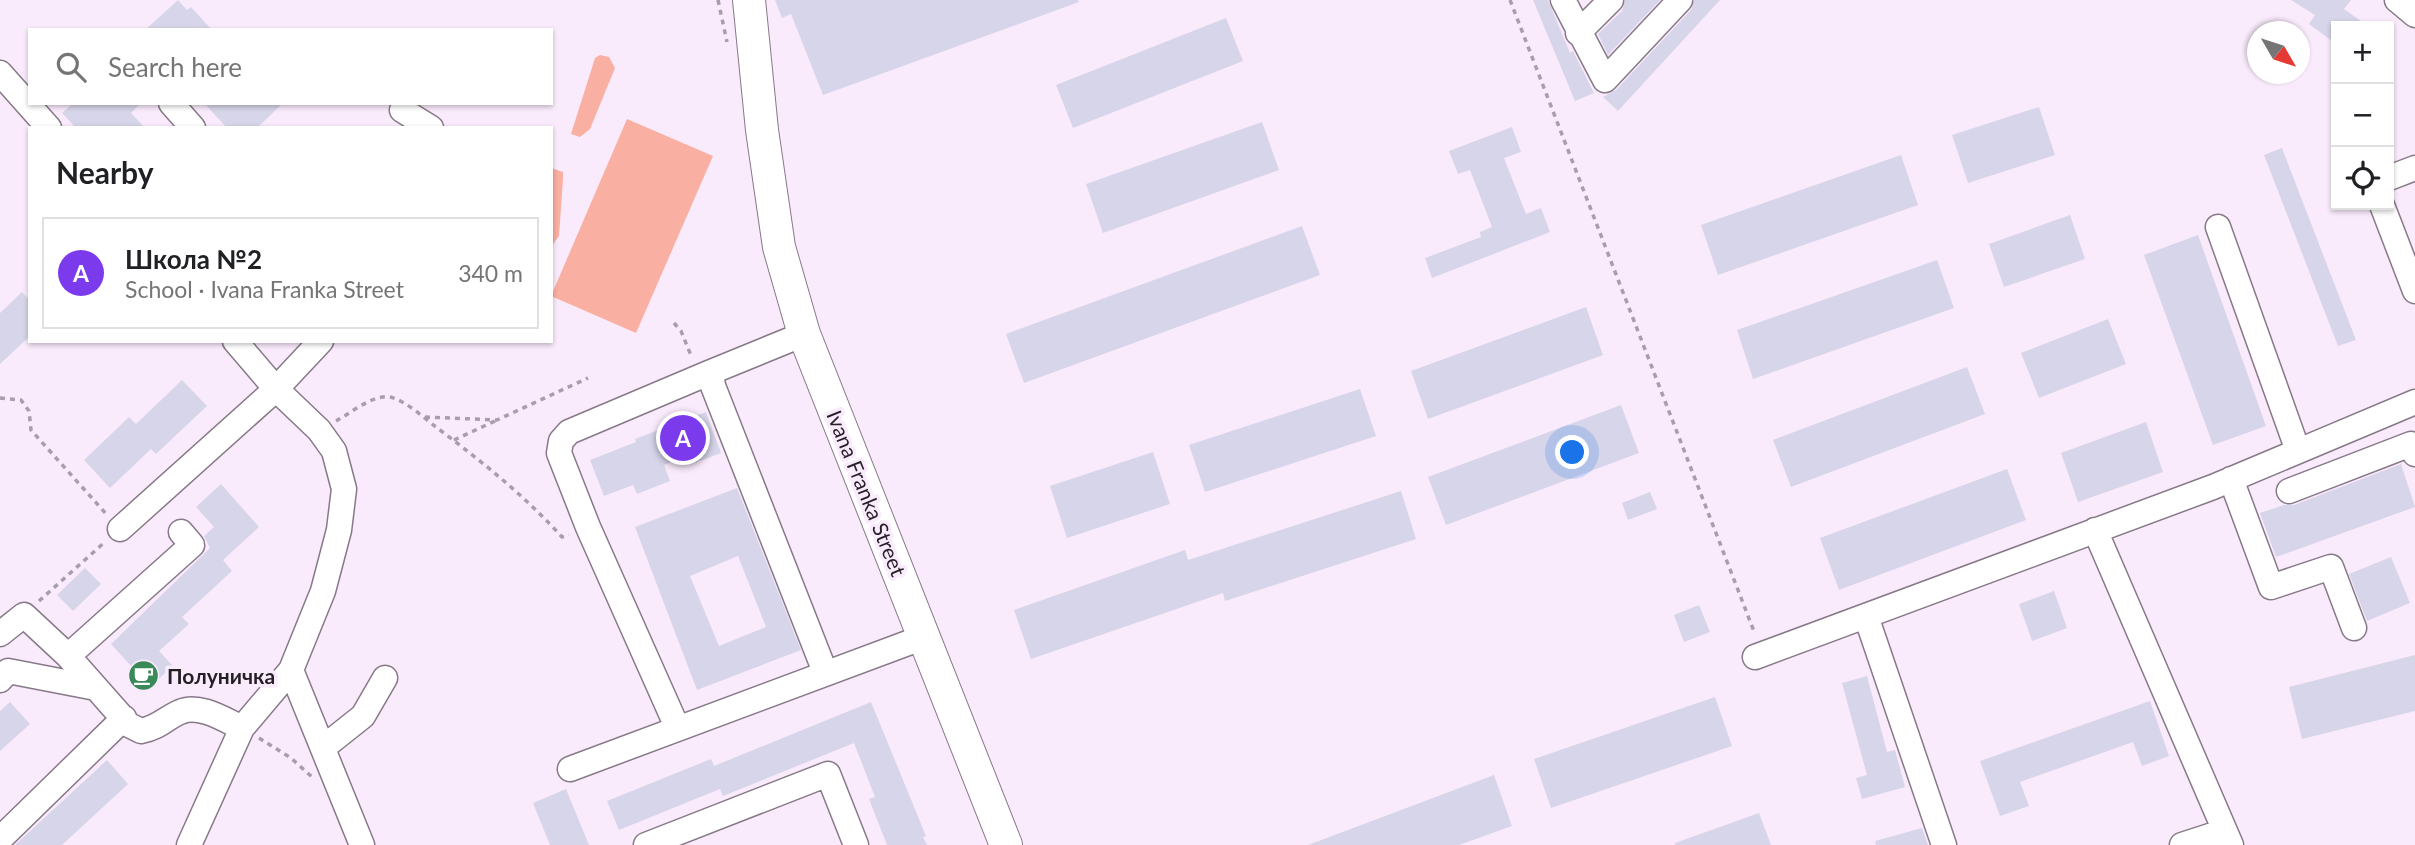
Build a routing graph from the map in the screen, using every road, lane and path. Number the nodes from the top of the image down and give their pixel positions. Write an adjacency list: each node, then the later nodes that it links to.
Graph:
1 (749, 0): 19 (main road, Ivana Franka Street)
2 (1510, 0): 45 (path)
3 (1563, 0): 6 (street)
4 (1611, 0): 6 (street)
5 (1680, 0): 6 (street)
6 (1578, 33)
7 (0, 73): 8 (street)
8 (28, 98)
9 (173, 105): 11 (street)
10 (402, 110): 12 (street)
11 (191, 126)
12 (429, 126)
13 (2415, 168): 14 (street)
14 (2394, 176)
15 (2384, 210): 17 (street)
16 (2218, 227): 31 (street)
17 (2415, 291)
18 (674, 323): 22 (path)
19 (804, 334): 22 (street); 43 (main road, Ivana Franka Street)
20 (236, 343): 24 (street)
21 (319, 343): 24 (street)
22 (705, 374): 35 (street); 47 (street)
23 (588, 378): 28 (path)
24 (276, 389): 29 (street); 36 (street)
25 (0, 398): 36 (path)
26 (2415, 402): 31 (street)
27 (423, 417): 28 (path); 29 (path); 30 (path)
28 (497, 420): 30 (path)
29 (319, 430): 46 (street)
30 (454, 440): 35 (path)
31 (2298, 451): 33 (street)
32 (2415, 454): 34 (street)
33 (2231, 479): 37 (street); 41 (street)
34 (2289, 491)
35 (588, 527): 52 (street)
36 (120, 529): 39 (path)
37 (2095, 530): 40 (street); 56 (street)
38 (181, 531): 44 (street)
39 (24, 615): 42 (street); 44 (street)
40 (1866, 616): 45 (street); 63 (street)
41 (2354, 628)
42 (0, 634)
43 (924, 637): 47 (street); 62 (main road, Ivana Franka Street)
44 (68, 656): 50 (street)
45 (1759, 656)
46 (291, 670): 53 (street); 54 (street)
47 (825, 672): 52 (street)
48 (3, 673): 50 (street)
49 (385, 678): 54 (street)
50 (96, 688): 51 (street)
51 (124, 718): 53 (street); 57 (street)
52 (677, 727): 55 (street)
53 (242, 728): 58 (street)
54 (324, 747): 59 (street)
55 (570, 769)
56 (2228, 838): 64 (street)
57 (0, 839)
58 (189, 845)
59 (362, 845)
60 (646, 845): 61 (street)
61 (856, 845)
62 (1006, 845)
63 (1944, 845)
64 (2182, 845)

